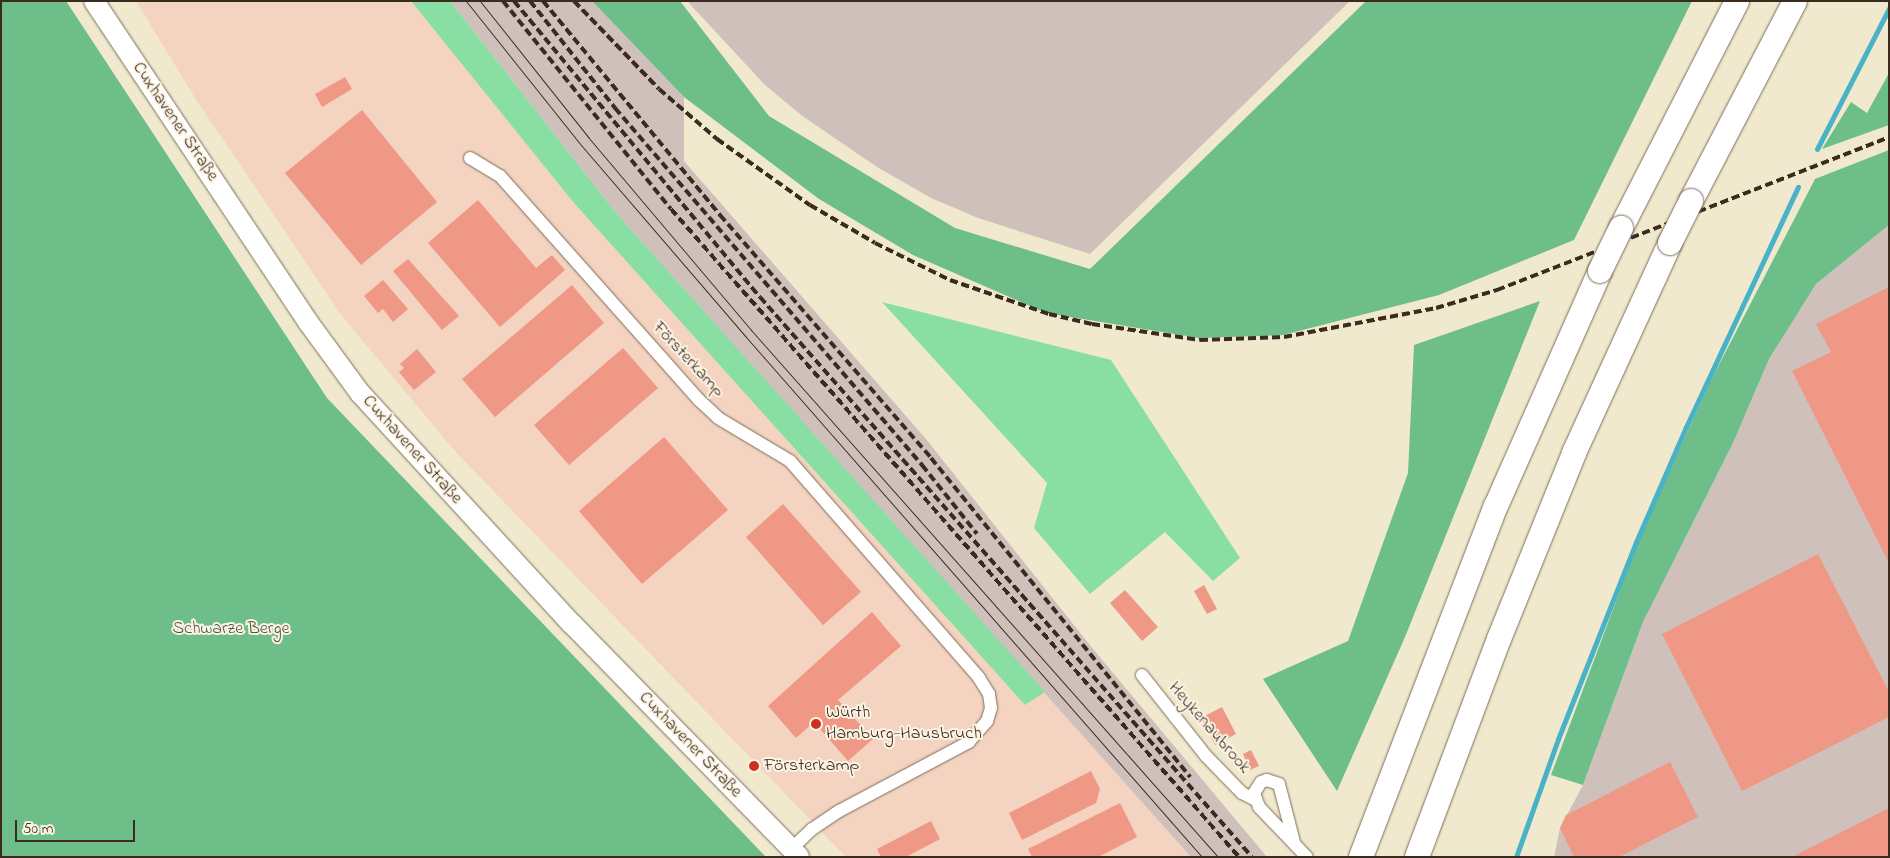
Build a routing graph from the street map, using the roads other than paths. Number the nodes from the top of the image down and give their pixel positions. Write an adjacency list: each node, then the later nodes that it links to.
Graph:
1 (94, 1): 9 (main road, Cuxhavener Straße)
2 (1736, 1): 8 (highway, bridge)
3 (1795, 1): 11 (highway, bridge)
4 (470, 158): 9 (street, Försterkamp)
5 (1142, 675): 6 (street, Heykenaubrook)
6 (1254, 799): 7 (street, Heykenaubrook); 7 (street)
7 (1294, 842): 10 (street, Heykenaubrook)
8 (1363, 851)
9 (795, 853)
10 (1307, 857)
11 (1417, 857)

